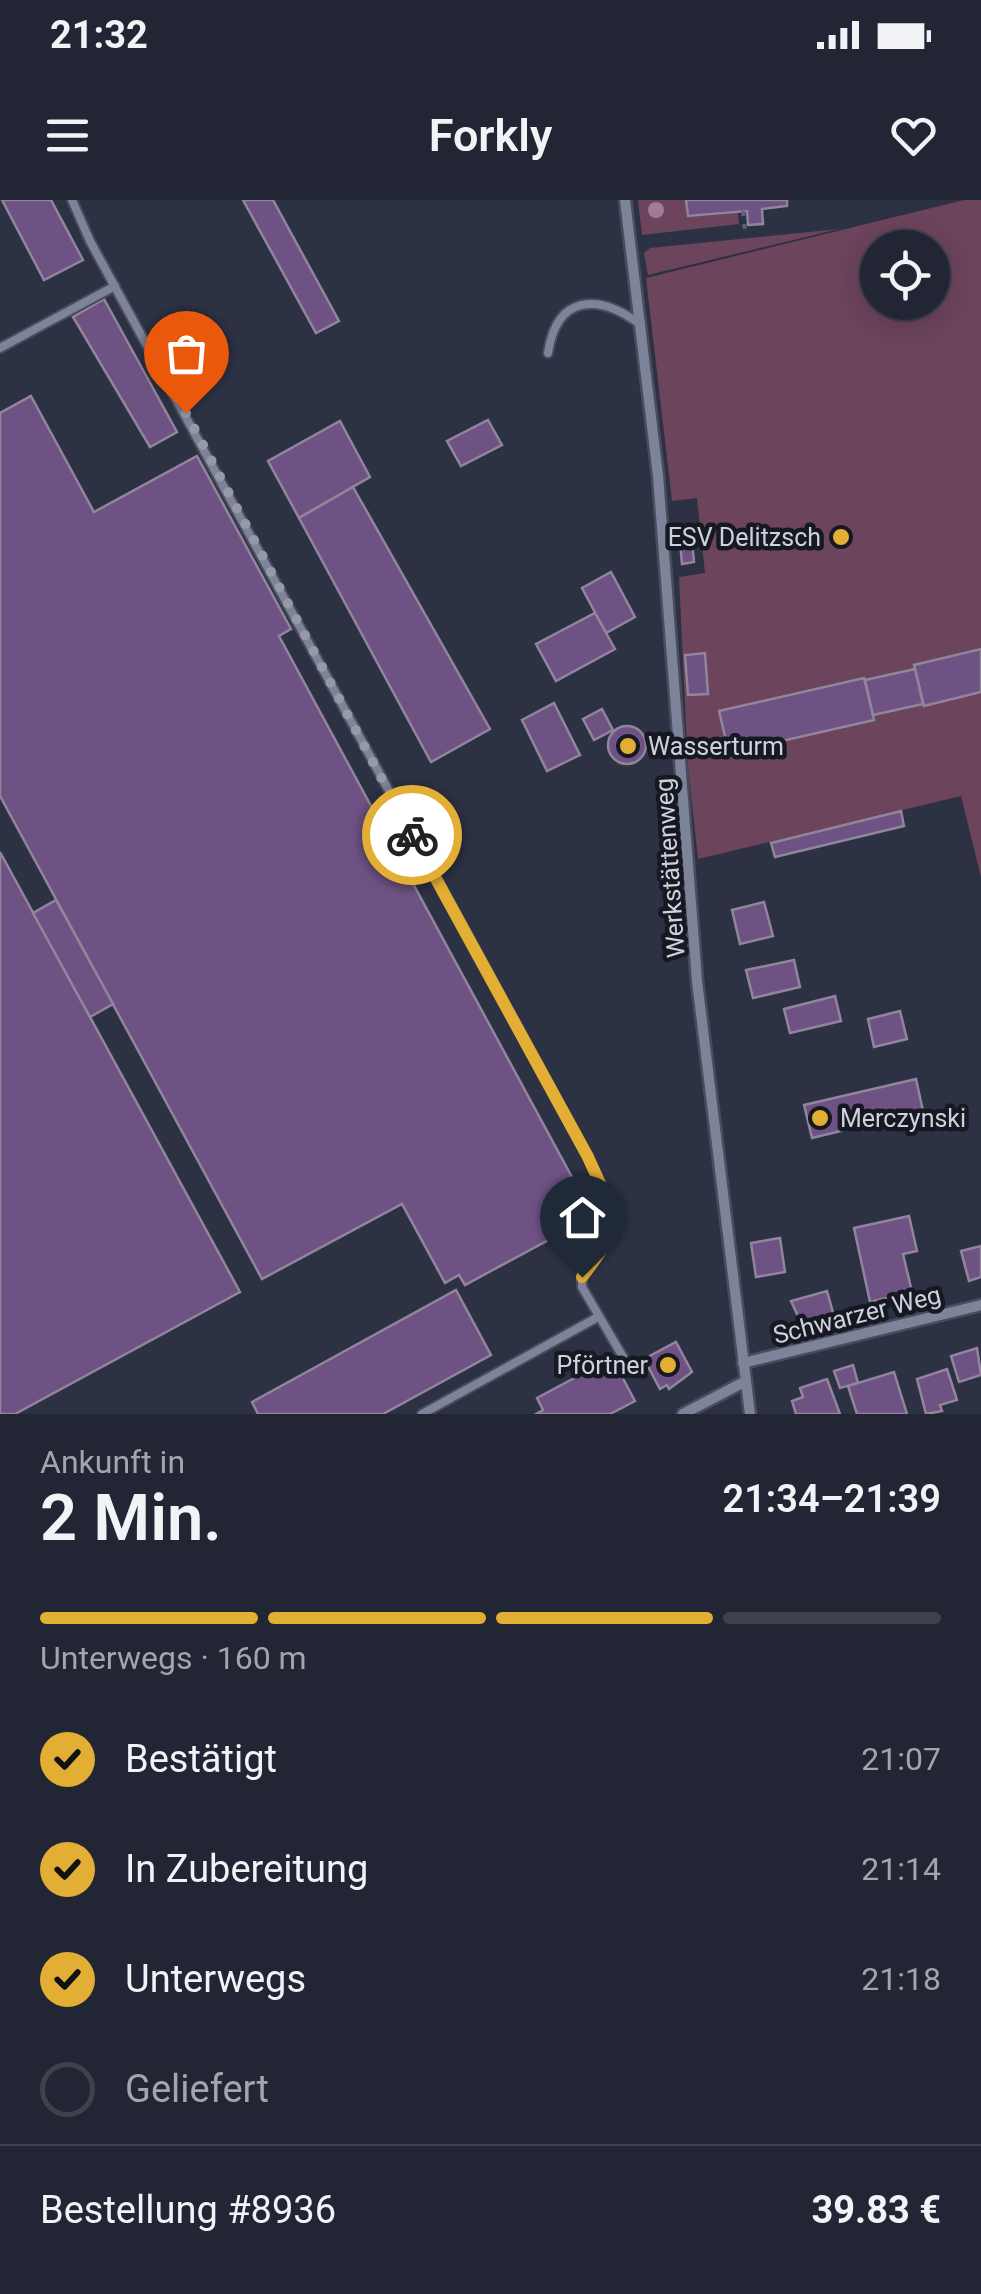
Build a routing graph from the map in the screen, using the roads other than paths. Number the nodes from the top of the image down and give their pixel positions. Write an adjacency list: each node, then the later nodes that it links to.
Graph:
1 (72, 200): 3 (lane)
2 (625, 200): 4 (street, Werkstättenweg)
3 (115, 286): 5 (lane); 8 (lane)
4 (641, 325): 6 (lane); 10 (street, Werkstättenweg)
5 (0, 348)
6 (548, 354)
7 (981, 1305): 10 (street, Schwarzer Weg)
8 (598, 1317): 9 (lane); 12 (lane)
9 (623, 1357)
10 (743, 1364): 11 (street, Werkstättenweg)
11 (746, 1381): 13 (street); 14 (street, Werkstättenweg)
12 (422, 1414)
13 (683, 1414)
14 (750, 1414)

